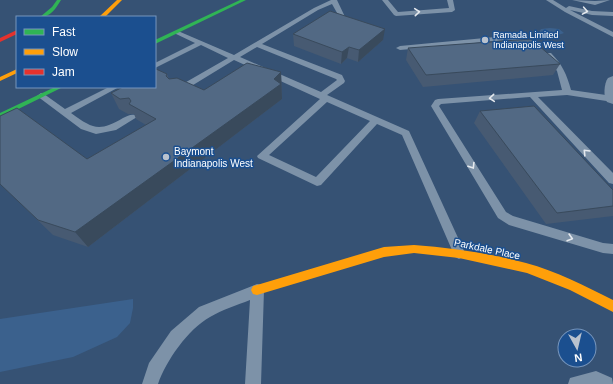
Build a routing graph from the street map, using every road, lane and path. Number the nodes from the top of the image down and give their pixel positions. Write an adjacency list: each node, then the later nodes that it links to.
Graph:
1 (59, 0): 11 (main road)
2 (120, 0): 12 (main road)
3 (244, 0): 16 (main road)
4 (385, 0): 5 (lane, one-way to 5)
5 (450, 0)
6 (550, 0): 10 (lane)
7 (575, 0): 8 (lane)
8 (607, 0)
9 (334, 1): 13 (lane); 21 (lane)
10 (557, 5): 14 (lane); 14 (lane, one-way to 14)
11 (44, 16)
12 (103, 16)
13 (343, 19)
14 (606, 20): 17 (lane)
15 (16, 32): 18 (main road)
16 (176, 32): 19 (main road); 20 (lane)
17 (613, 35)
18 (0, 40)
19 (156, 42)
20 (200, 43): 23 (lane); 24 (lane)
21 (256, 44): 23 (lane); 34 (lane)
22 (400, 48): 31 (lane)
23 (233, 57): 30 (lane); 34 (lane)
24 (156, 65)
25 (16, 71): 26 (main road)
26 (0, 79)
27 (613, 81): 35 (street)
28 (58, 88): 33 (main road)
29 (113, 88): 36 (lane)
30 (177, 91)
31 (567, 92): 32 (lane); 35 (lane)
32 (531, 94): 40 (lane, one-way to 32); 41 (lane, one-way to 41)
33 (41, 96): 36 (lane); 37 (main road)
34 (324, 97): 39 (lane); 39 (lane)
35 (613, 99)
36 (65, 113): 38 (lane)
37 (0, 116)
38 (132, 117)
39 (376, 120): 42 (lane)
40 (613, 180)
41 (613, 249)
42 (459, 253): 43 (main road, Parkdale Place); 44 (main road, Parkdale Place)
43 (258, 290): 45 (lane); 46 (lane)
44 (613, 306)
45 (150, 384)
46 (253, 384)
47 (576, 384): 48 (lane)
48 (606, 384)

